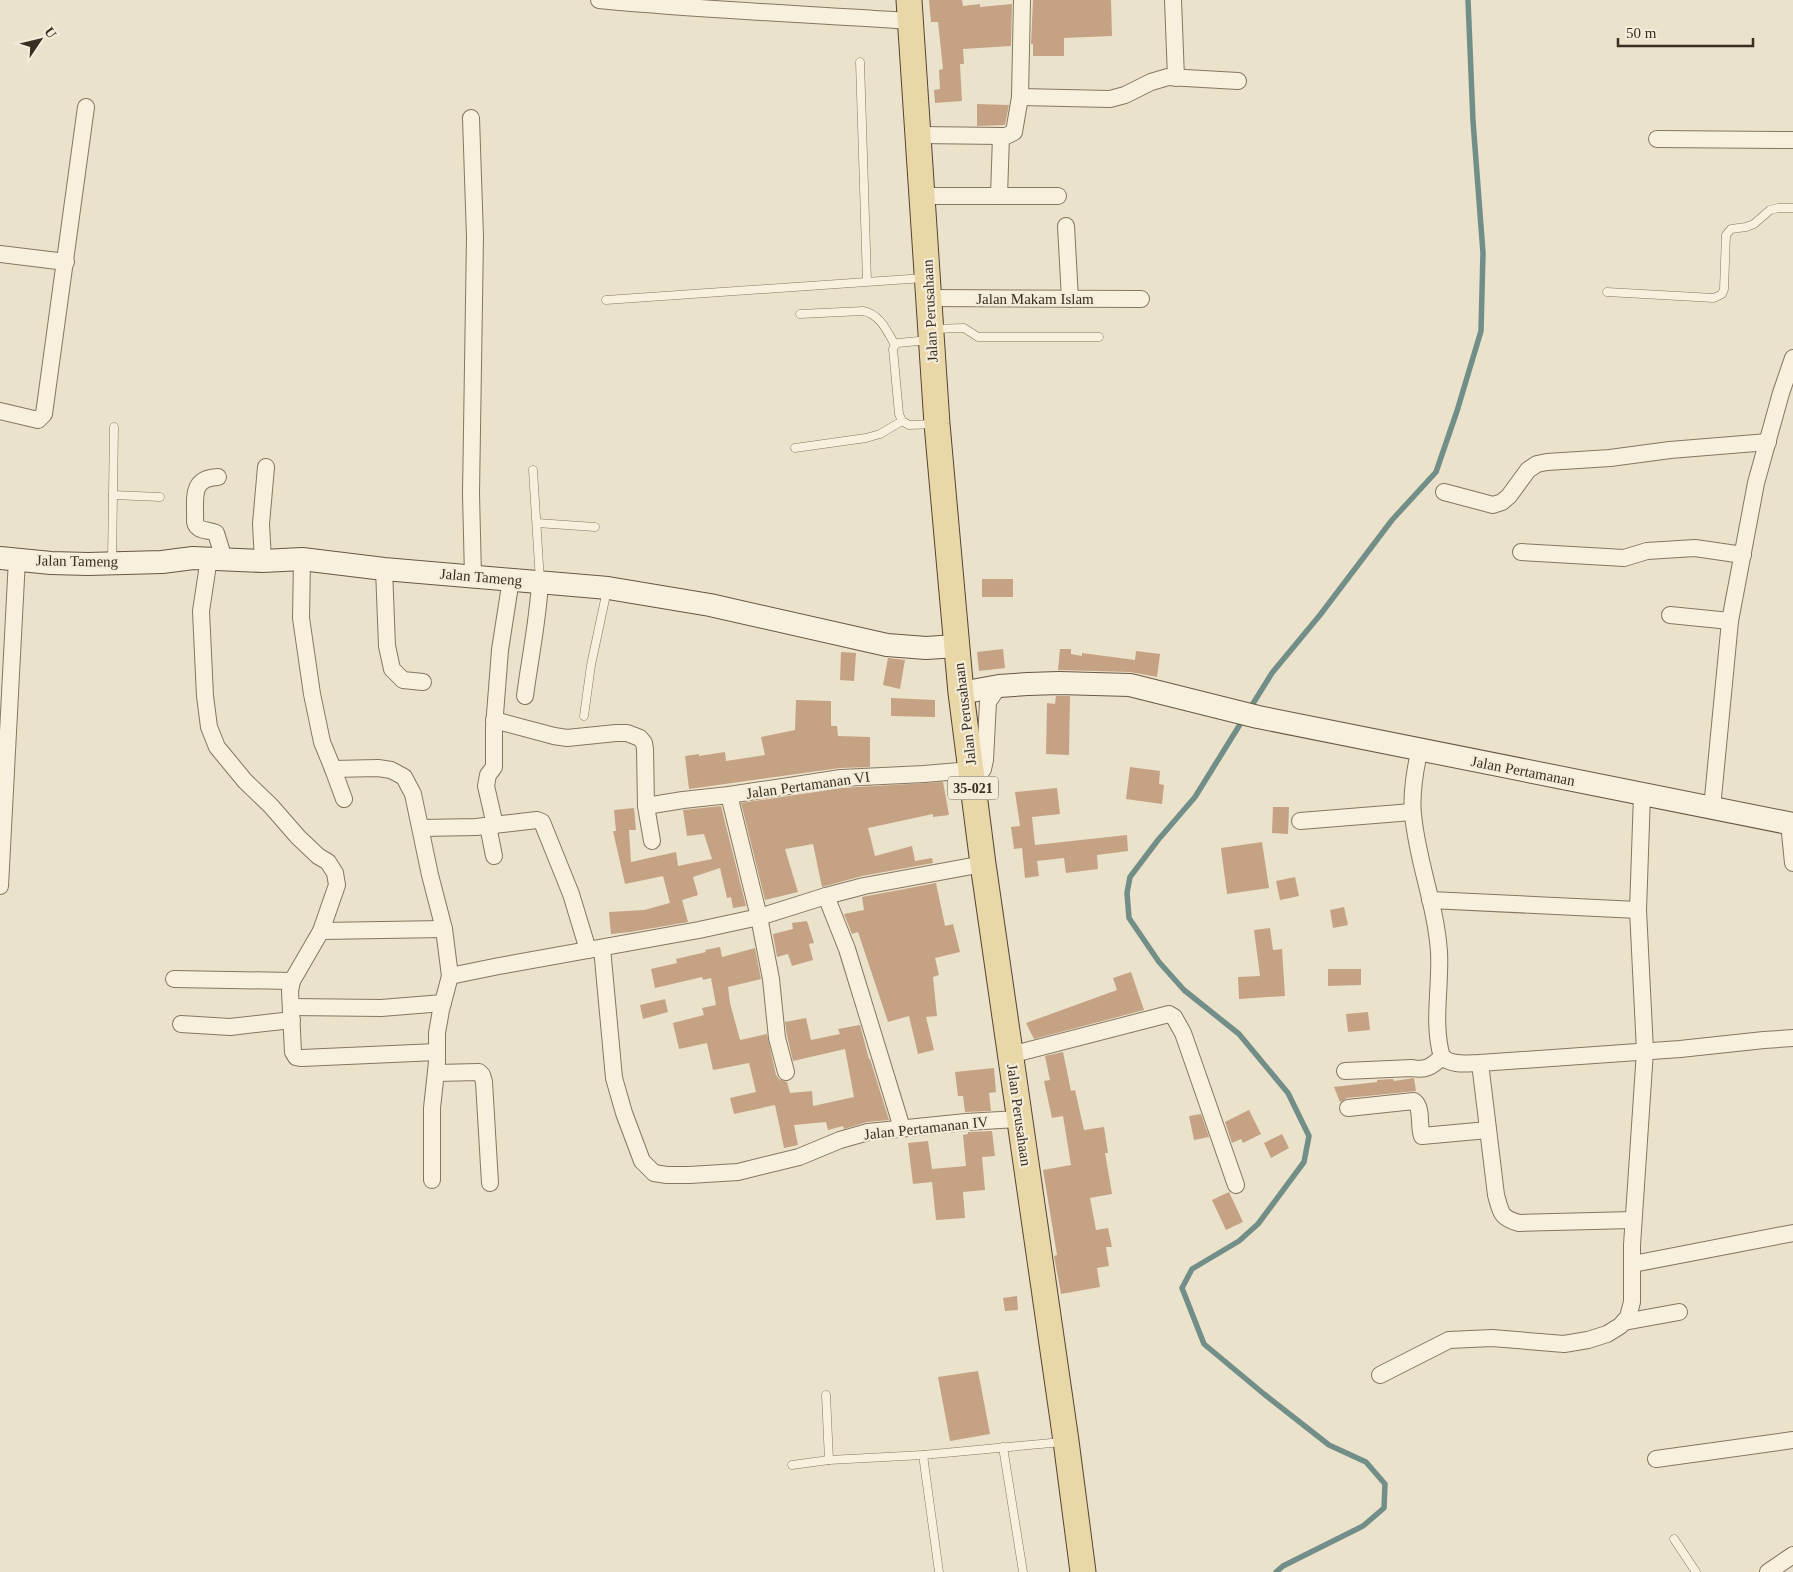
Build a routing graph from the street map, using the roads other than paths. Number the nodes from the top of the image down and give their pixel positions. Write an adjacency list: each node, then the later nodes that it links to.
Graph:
1 (599, 0): 4 (street)
2 (1022, 0): 8 (street)
3 (1173, 0): 6 (street)
4 (909, 10): 11 (main road, Jalan Perusahaan / 35-021)
5 (860, 62): 22 (lane)
6 (1176, 78): 7 (street); 8 (street)
7 (1238, 81)
8 (1020, 97): 12 (street)
9 (86, 107): 21 (street)
10 (470, 118): 55 (street)
11 (918, 135): 12 (street); 15 (main road, Jalan Perusahaan / 35-021)
12 (1001, 136): 16 (street)
13 (1657, 139): 14 (street)
14 (1793, 140)
15 (921, 196): 16 (street); 23 (main road, Jalan Perusahaan / 35-021)
16 (999, 196): 17 (street)
17 (1058, 196)
18 (1793, 208): 24 (lane)
19 (1066, 226): 25 (street)
20 (0, 254): 21 (street)
21 (66, 262): 33 (street)
22 (867, 281): 23 (lane); 27 (lane)
23 (929, 288): 25 (street, Jalan Makam Islam); 29 (main road, Jalan Perusahaan / 35-021)
24 (1607, 292)
25 (1070, 299): 26 (street, Jalan Makam Islam)
26 (1141, 299)
27 (606, 300)
28 (800, 314): 31 (lane)
29 (931, 335): 30 (lane); 31 (lane); 35 (main road, Jalan Perusahaan / 35-021)
30 (1099, 337)
31 (895, 345): 34 (lane)
32 (1793, 358): 37 (street)
33 (0, 411)
34 (902, 421): 35 (lane); 38 (lane)
35 (937, 424): 61 (main road, Jalan Perusahaan / 35-021)
36 (114, 427): 43 (lane)
37 (1768, 442): 42 (street); 48 (street)
38 (795, 448)
39 (266, 467): 52 (street)
40 (533, 470): 45 (lane)
41 (218, 477): 50 (street)
42 (1444, 492)
43 (113, 495): 44 (lane); 53 (lane)
44 (160, 496)
45 (537, 523): 46 (lane); 57 (lane)
46 (596, 526)
47 (1521, 552): 48 (street)
48 (1743, 554): 60 (street)
49 (8, 558): 53 (street, Jalan Tameng); 85 (street)
50 (216, 558): 52 (street, Jalan Tameng); 53 (street, Jalan Tameng); 91 (street)
51 (302, 559): 52 (street, Jalan Tameng); 54 (street, Jalan Tameng); 69 (street)
52 (263, 561)
53 (112, 563)
54 (384, 569): 55 (street, Jalan Tameng); 62 (street)
55 (473, 576): 56 (street, Jalan Tameng)
56 (511, 579): 57 (street, Jalan Tameng); 67 (street)
57 (540, 582): 58 (street, Jalan Tameng); 65 (street)
58 (608, 588): 61 (street, Jalan Tameng); 66 (lane)
59 (1670, 615): 60 (street)
60 (1730, 620): 75 (street)
61 (957, 646): 64 (main road, Jalan Perusahaan / 35-021)
62 (424, 682)
63 (999, 686): 64 (street, Jalan Pertamanan); 68 (street, Jalan Pertamanan); 70 (street)
64 (961, 693): 70 (main road, Jalan Perusahaan / 35-021)
65 (526, 696)
66 (584, 716)
67 (494, 720): 74 (street); 79 (street)
68 (1420, 750): 71 (street, Jalan Pertamanan); 76 (street)
69 (333, 769): 73 (street); 80 (street)
70 (972, 776): 72 (street, Jalan Pertamanan VI); 83 (main road, Jalan Perusahaan / 35-021)
71 (1642, 794): 75 (street, Jalan Pertamanan); 88 (street)
72 (730, 795): 74 (street, Jalan Pertamanan VI); 89 (street)
73 (344, 800)
74 (646, 806): 81 (street)
75 (1712, 808): 78 (street, Jalan Pertamanan)
76 (1412, 812): 77 (street); 87 (street)
77 (1300, 820)
78 (1791, 824): 84 (street)
79 (492, 825): 80 (street); 82 (street); 92 (street, Jalan Pertamanan IV)
80 (421, 828): 90 (street)
81 (652, 841)
82 (494, 856)
83 (982, 864): 86 (street); 102 (main road, Jalan Perusahaan / 35-021)
84 (1793, 864)
85 (0, 886)
86 (826, 896): 89 (street); 110 (street)
87 (1430, 900): 88 (street); 103 (street)
88 (1638, 910): 100 (street)
89 (759, 917): 92 (street); 106 (street)
90 (444, 929): 91 (street); 93 (street)
91 (320, 931): 95 (street)
92 (595, 949): 93 (street); 110 (street, Jalan Pertamanan IV)
93 (450, 976): 96 (street)
94 (174, 978): 95 (street)
95 (292, 981): 97 (street)
96 (443, 1003): 97 (street); 101 (street)
97 (291, 1013): 98 (street); 101 (street)
98 (181, 1024)
99 (1793, 1038): 100 (street)
100 (1645, 1051): 104 (street); 115 (street)
101 (437, 1052): 107 (street)
102 (1010, 1054): 109 (main road, Jalan Perusahaan / 35-021); 114 (street)
103 (1442, 1058): 104 (street); 105 (street)
104 (1480, 1063): 111 (street)
105 (1345, 1071)
106 (786, 1072)
107 (436, 1073): 112 (street); 113 (street)
108 (1348, 1108): 111 (street)
109 (1020, 1119): 110 (street, Jalan Pertamanan IV); 123 (main road, Jalan Perusahaan / 35-021)
110 (902, 1128)
111 (1488, 1130): 115 (street)
112 (432, 1180)
113 (490, 1184)
114 (1236, 1185)
115 (1634, 1220): 117 (street)
116 (1793, 1233): 117 (street)
117 (1633, 1264): 119 (street)
118 (1678, 1312): 119 (street)
119 (1624, 1322): 120 (street)
120 (1380, 1375)
121 (826, 1396): 127 (lane)
122 (1793, 1440): 126 (street)
123 (1066, 1441): 124 (lane); 133 (main road, Jalan Perusahaan / 35-021)
124 (1003, 1447): 125 (lane); 132 (lane)
125 (923, 1455): 127 (lane); 131 (lane)
126 (1656, 1459)
127 (829, 1460): 128 (lane)
128 (792, 1465)
129 (1674, 1539): 134 (lane)
130 (1793, 1555): 135 (street)
131 (938, 1572)
132 (1023, 1572)
133 (1083, 1572)
134 (1696, 1572)
135 (1768, 1572)

